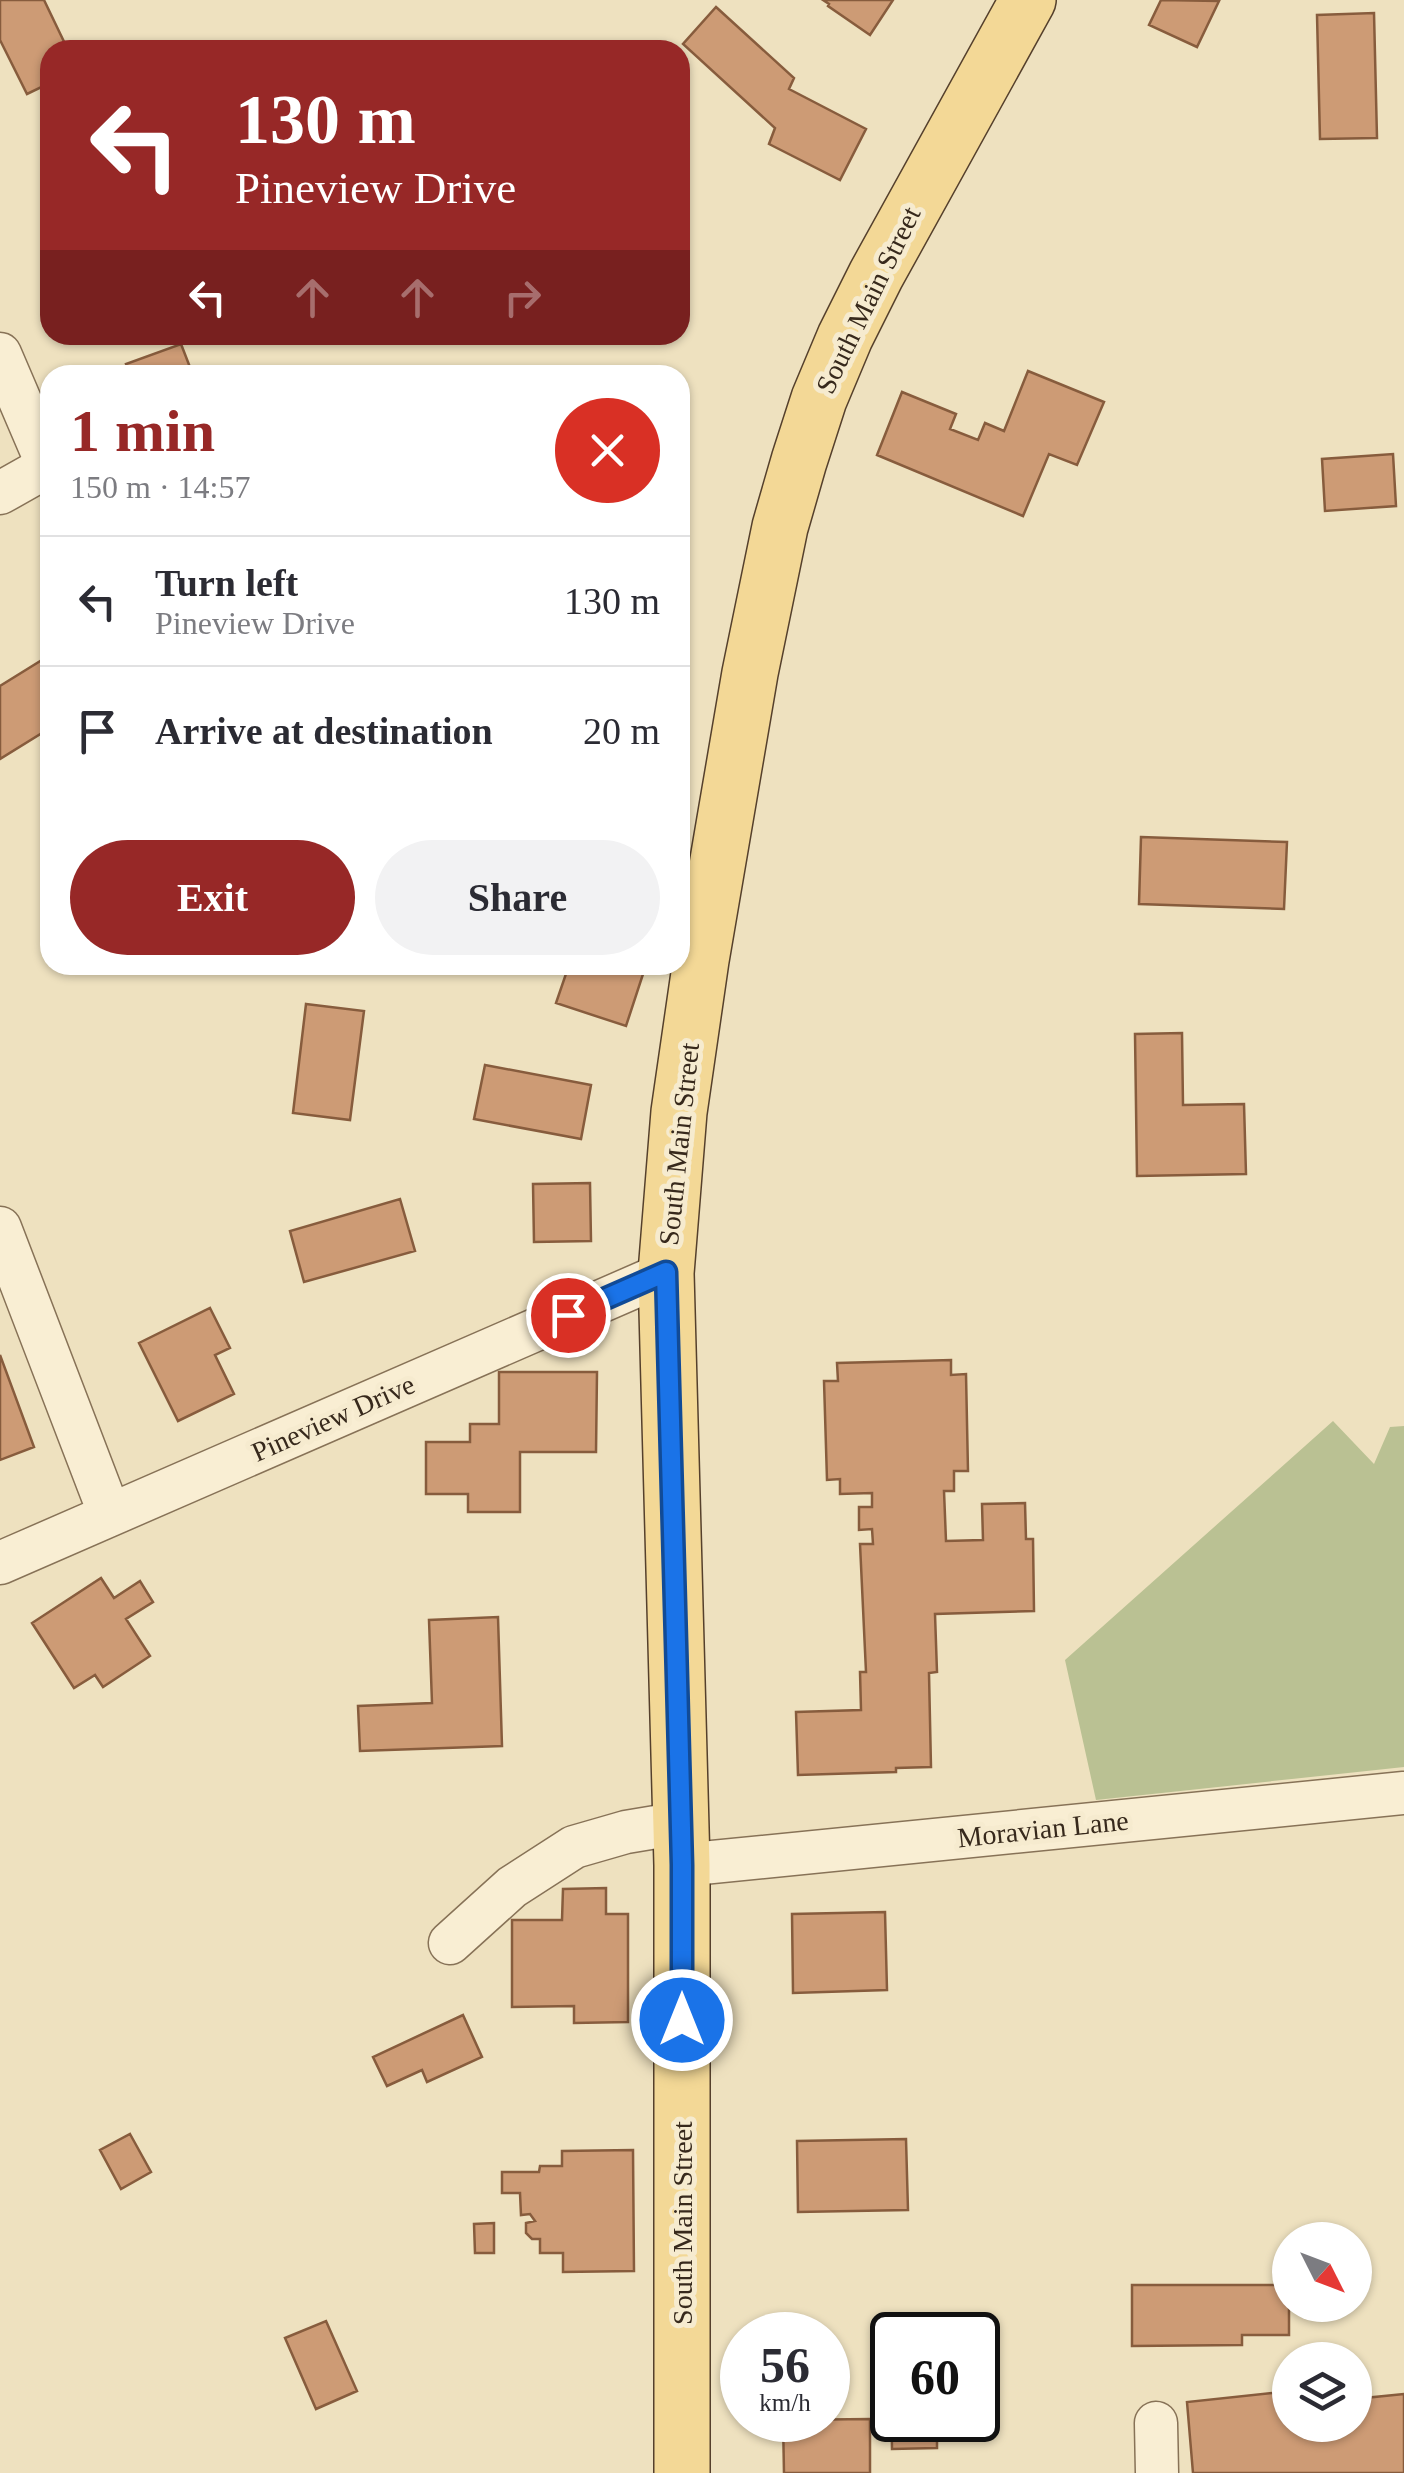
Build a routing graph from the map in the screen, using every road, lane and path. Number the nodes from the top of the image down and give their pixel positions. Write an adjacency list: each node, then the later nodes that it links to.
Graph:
1 (1028, 0): 7 (main road, South Main Street)
2 (0, 354): 3 (street)
3 (40, 447)
4 (40, 470): 5 (street)
5 (0, 493)
6 (0, 1228): 8 (street)
7 (666, 1272): 8 (street, Pineview Drive); 11 (main road, South Main Street)
8 (110, 1515): 9 (street, Pineview Drive)
9 (0, 1563)
10 (1404, 1793): 11 (street, Moravian Lane)
11 (681, 1844): 12 (street, Moravian Lane); 14 (main road, South Main Street)
12 (450, 1943)
13 (1156, 2423): 15 (street)
14 (682, 2473)
15 (1157, 2473)

